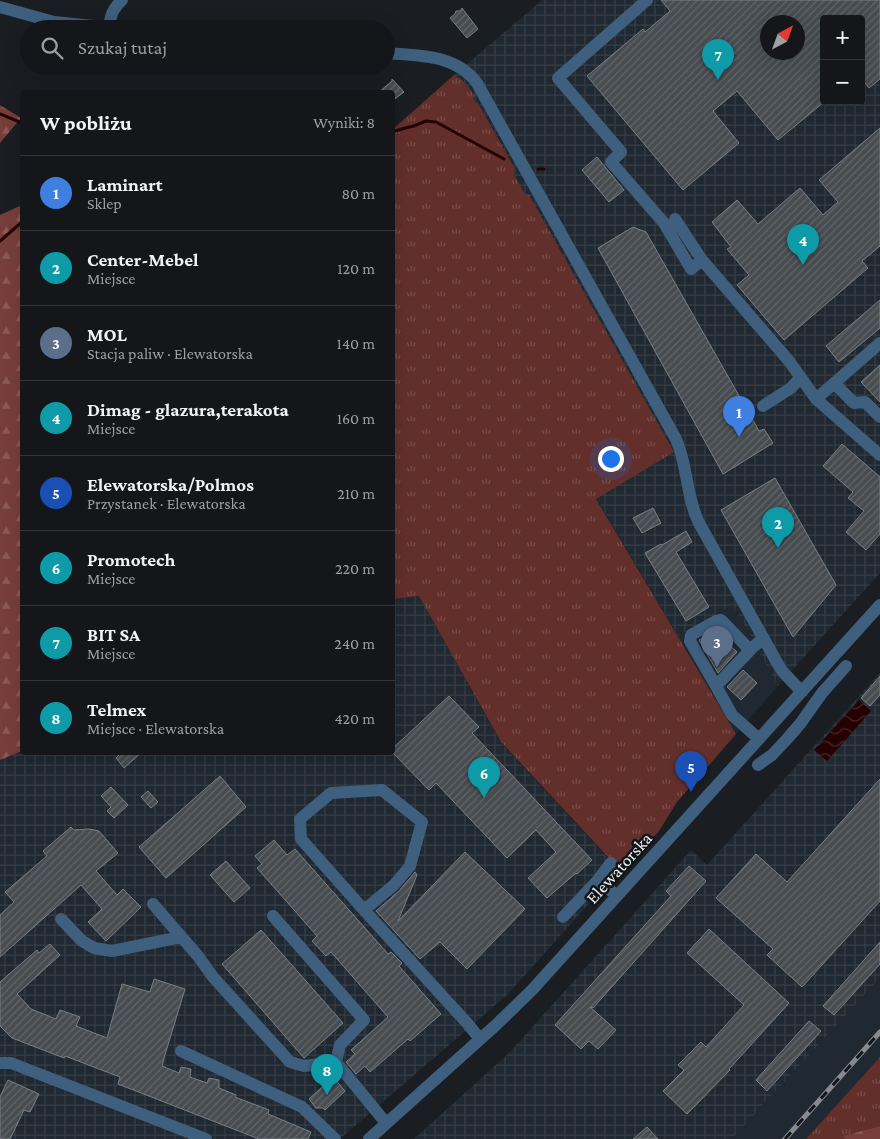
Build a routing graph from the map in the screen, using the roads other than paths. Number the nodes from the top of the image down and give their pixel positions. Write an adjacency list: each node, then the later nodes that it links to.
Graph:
1 (122, 0): 5 (street)
2 (647, 0): 8 (street)
3 (0, 7): 4 (street)
4 (47, 20)
5 (110, 20)
6 (395, 53): 17 (street)
7 (675, 219): 8 (street)
8 (702, 260): 10 (street)
9 (880, 343): 11 (street)
10 (800, 378): 12 (street); 13 (street)
11 (834, 383): 12 (street); 14 (street)
12 (816, 399): 15 (street)
13 (763, 406)
14 (880, 417)
15 (880, 455)
16 (880, 606): 21 (street, Elewatorska)
17 (763, 638): 18 (street); 21 (street)
18 (750, 650): 20 (street); 20 (street)
19 (846, 666): 23 (street)
20 (716, 686): 22 (street)
21 (802, 692): 22 (street, Elewatorska)
22 (759, 739): 26 (street, Elewatorska)
23 (758, 766)
24 (612, 863): 25 (street)
25 (598, 880): 26 (street); 30 (street)
26 (617, 896): 33 (street, Elewatorska)
27 (153, 904): 32 (street)
28 (364, 910): 28 (street); 33 (street)
29 (273, 916): 35 (street)
30 (563, 917)
31 (61, 919): 32 (street)
32 (181, 937): 35 (street)
33 (480, 1039): 37 (street, Elewatorska)
34 (181, 1051): 39 (street)
35 (336, 1062): 37 (street)
36 (0, 1063): 38 (street)
37 (386, 1123): 40 (street, Elewatorska)
38 (206, 1139)
39 (335, 1139)
40 (369, 1139)

